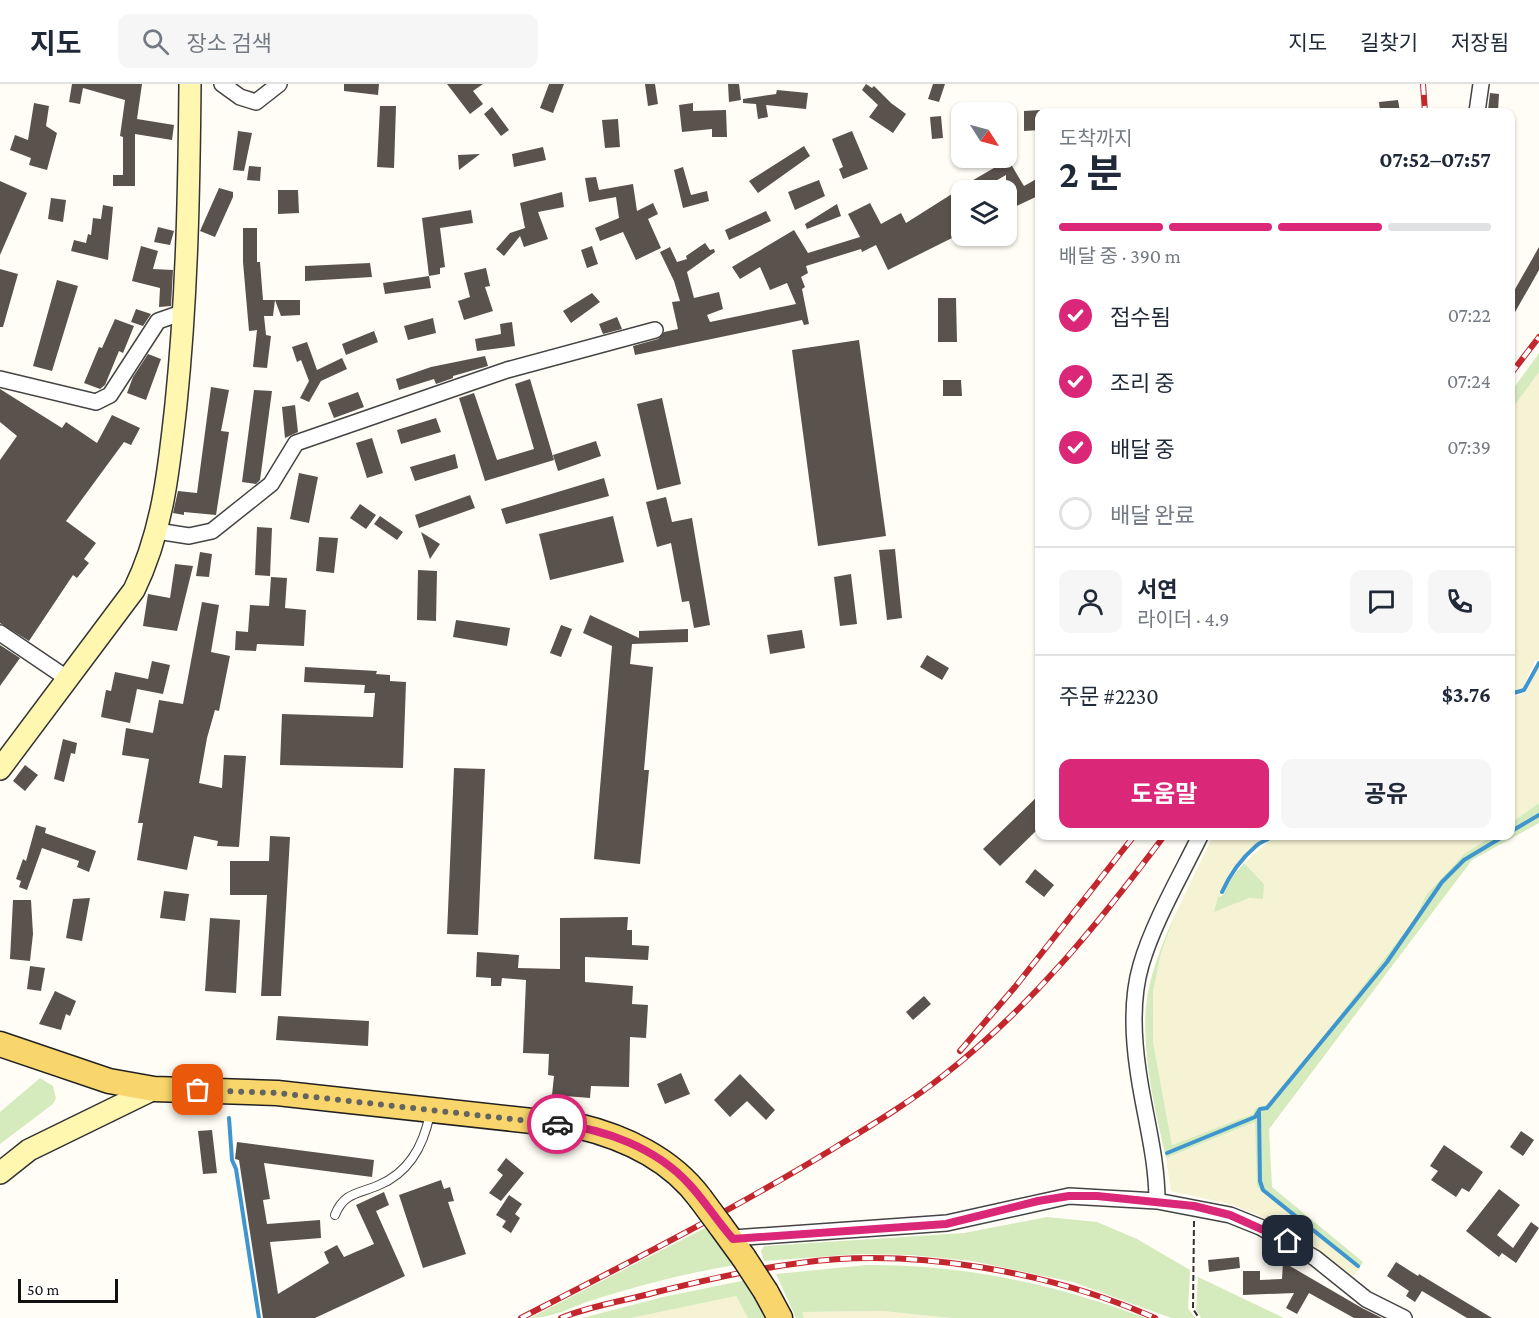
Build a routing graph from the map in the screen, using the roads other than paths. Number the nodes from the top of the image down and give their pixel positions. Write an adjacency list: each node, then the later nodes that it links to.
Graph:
1 (190, 84): 6 (main road)
2 (222, 84): 3 (street)
3 (279, 84)
4 (1481, 84): 5 (street)
5 (1478, 108)
6 (184, 312): 8 (street); 9 (main road)
7 (655, 330): 9 (street)
8 (0, 379)
9 (157, 531): 11 (main road)
10 (0, 633): 11 (street)
11 (68, 679): 12 (main road)
12 (0, 768)
13 (1198, 840): 18 (street)
14 (0, 1044): 15 (main road)
15 (154, 1089): 16 (main road); 17 (main road)
16 (430, 1111): 19 (lane); 20 (main road, bridge)
17 (0, 1173)
18 (1157, 1201): 20 (street); 22 (street)
19 (335, 1215)
20 (732, 1240): 21 (main road, bridge)
21 (780, 1318)
22 (1404, 1318)

